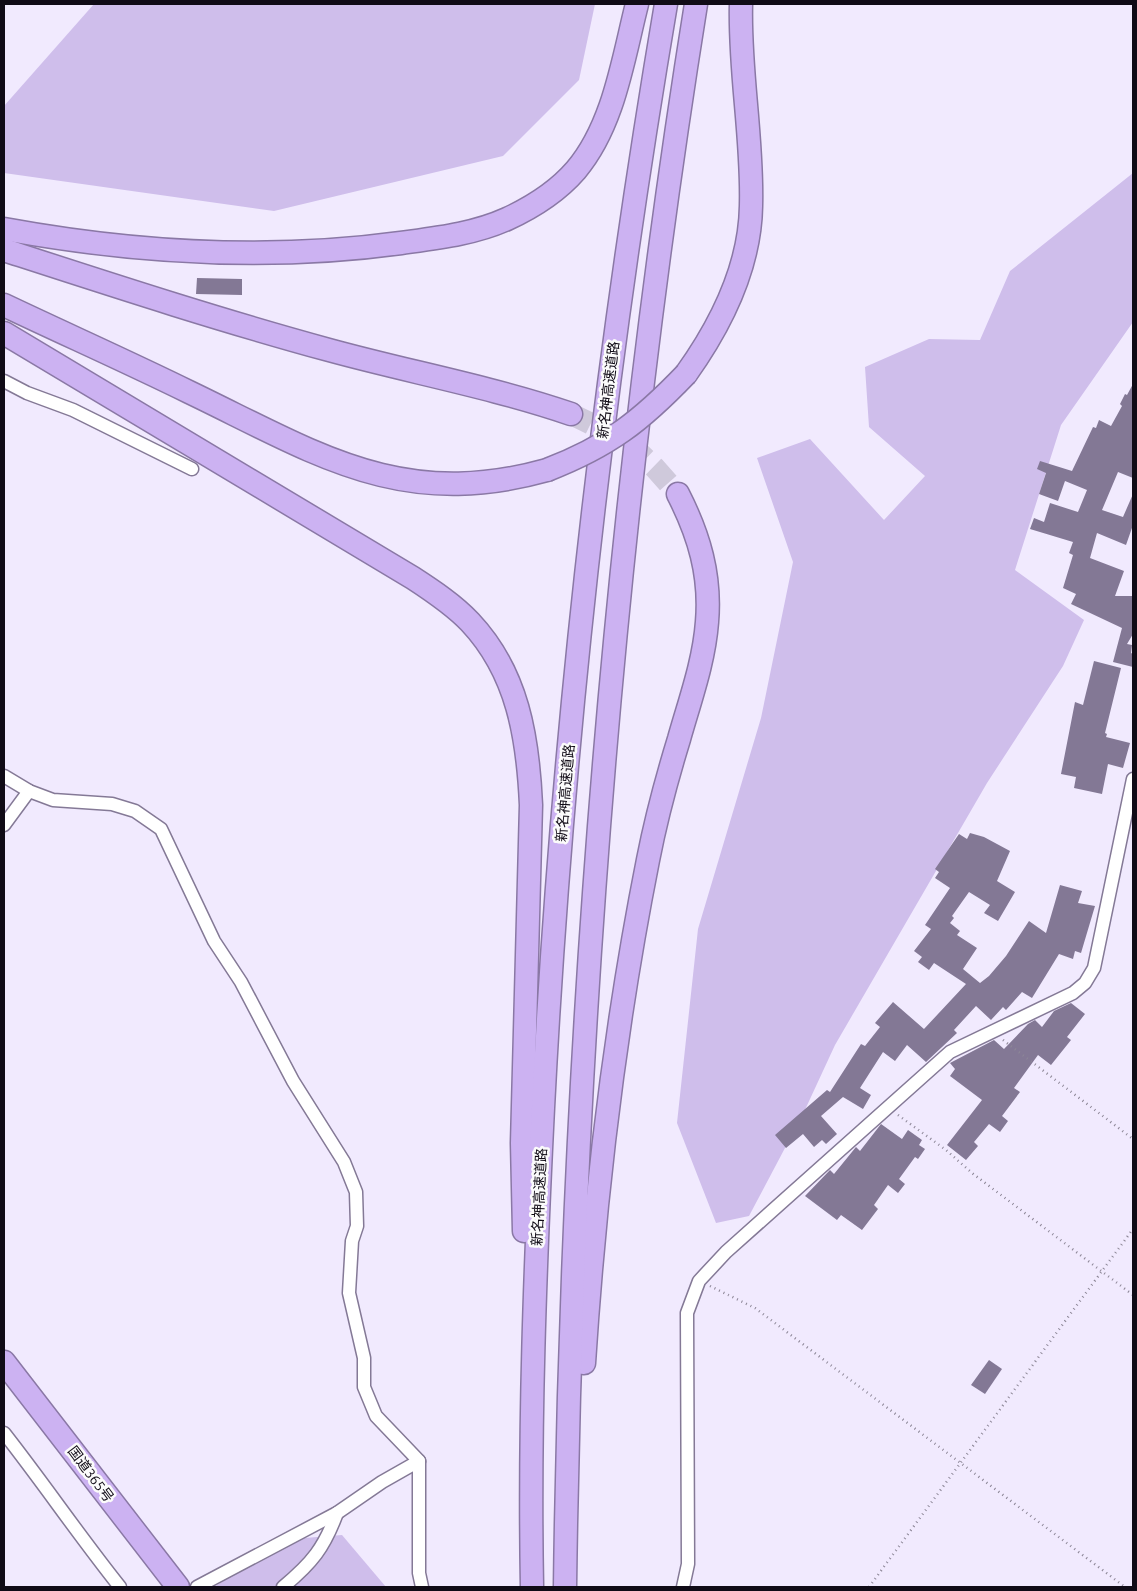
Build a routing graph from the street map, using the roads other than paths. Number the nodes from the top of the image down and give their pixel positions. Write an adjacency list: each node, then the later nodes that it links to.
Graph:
1 (637, 4): 5 (highway)
2 (666, 4): 21 (highway, 新名神高速道路)
3 (696, 4): 29 (highway)
4 (741, 4): 7 (highway, bridge)
5 (4, 229)
6 (4, 250): 10 (highway)
7 (4, 305)
8 (4, 333): 21 (highway)
9 (4, 381): 11 (street)
10 (571, 414)
11 (192, 470)
12 (678, 494): 30 (highway)
13 (4, 776): 15 (street)
14 (1133, 779): 16 (street)
15 (29, 791): 17 (street); 20 (street)
16 (1129, 824): 31 (street)
17 (4, 825)
18 (4, 1362): 24 (highway, 国道365号)
19 (4, 1433): 23 (street)
20 (419, 1462): 22 (street); 27 (street)
21 (530, 1489): 28 (highway, 新名神高速道路)
22 (337, 1513): 25 (street); 26 (street)
23 (120, 1587)
24 (178, 1587)
25 (197, 1587)
26 (283, 1587)
27 (422, 1587)
28 (532, 1587)
29 (565, 1587)
30 (571, 1587)
31 (683, 1587)

